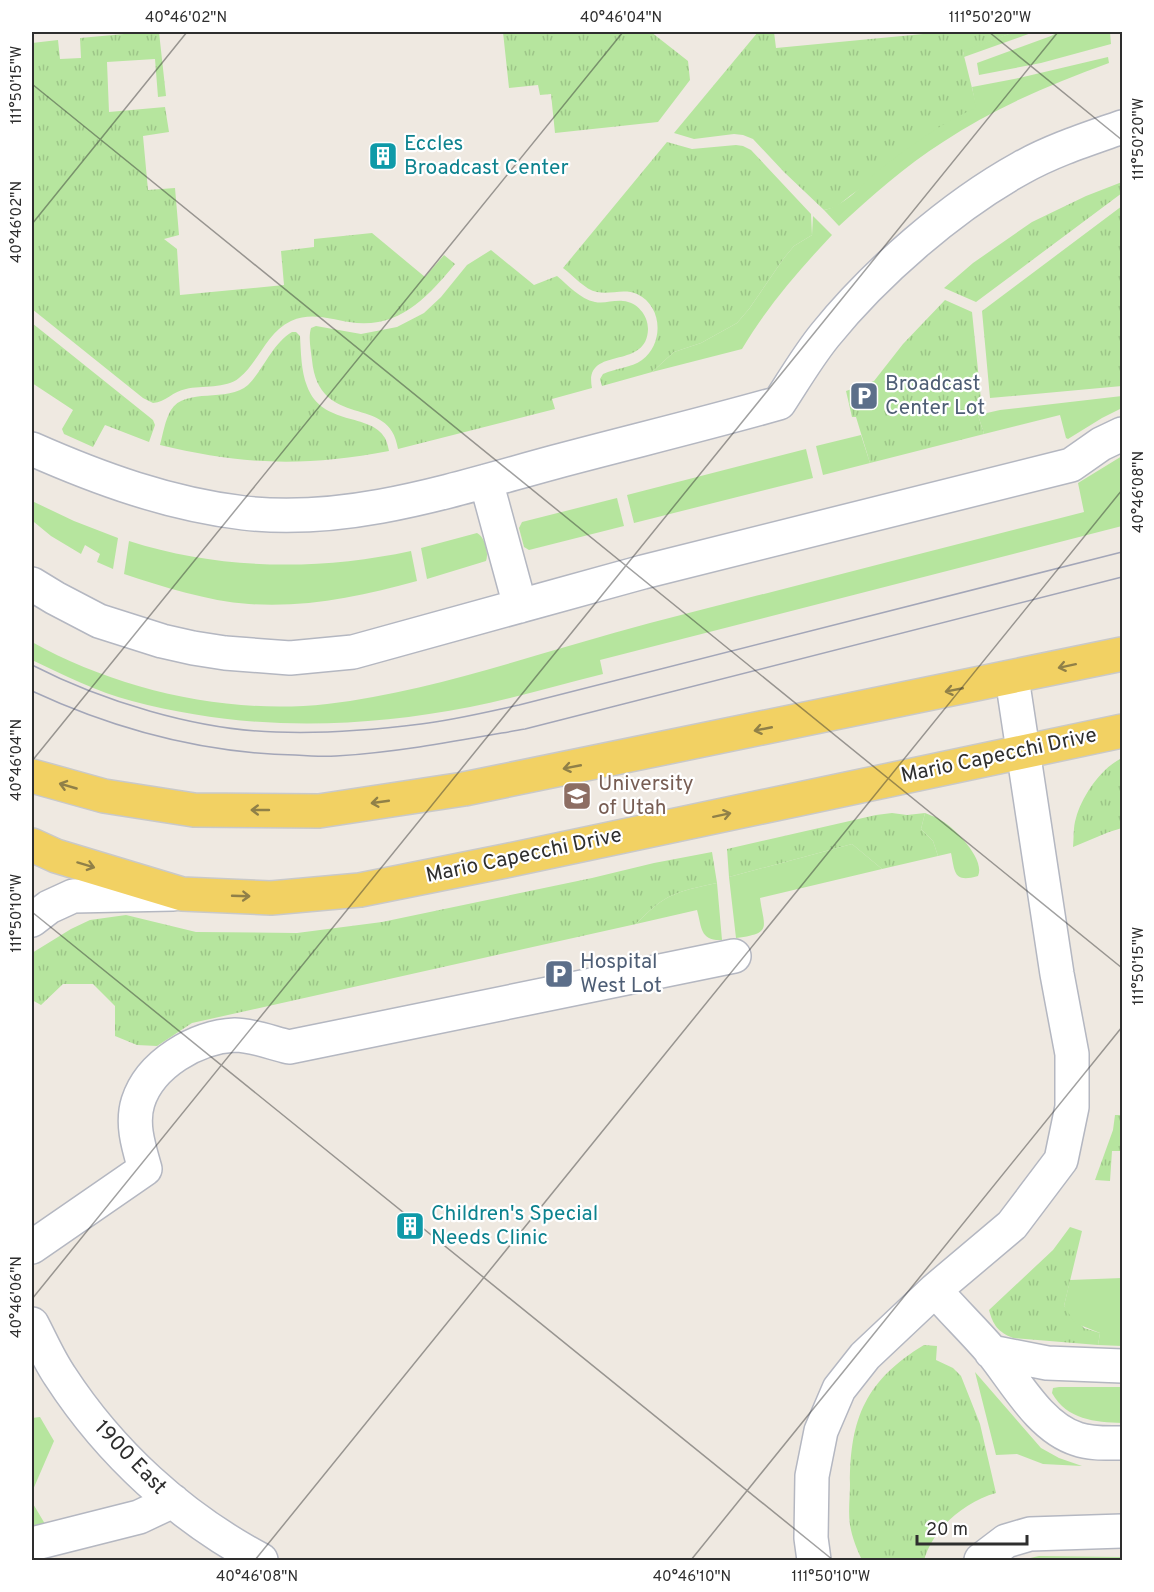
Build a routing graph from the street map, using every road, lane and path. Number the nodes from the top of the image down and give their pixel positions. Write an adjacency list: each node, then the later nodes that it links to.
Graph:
1 (1122, 127): 4 (street)
2 (1122, 434): 6 (street)
3 (32, 449): 4 (street)
4 (486, 481): 6 (street)
5 (32, 584): 6 (street)
6 (520, 606)
7 (1122, 654): 8 (main road, one-way to 8)
8 (1011, 678): 10 (street); 11 (main road, one-way to 11)
9 (1122, 731): 10 (main road, Mario Capecchi Drive)
10 (1022, 753): 13 (main road, Mario Capecchi Drive, one-way to 10); 17 (street)
11 (32, 776)
12 (32, 845): 13 (main road, Mario Capecchi Drive, one-way to 13)
13 (182, 894): 14 (street)
14 (32, 920)
15 (734, 956): 16 (street)
16 (32, 1247)
17 (935, 1290): 19 (street); 26 (street)
18 (32, 1324): 22 (street, 1900 East)
19 (991, 1352): 20 (street); 21 (street)
20 (1122, 1366)
21 (1122, 1443)
22 (173, 1502): 24 (street); 25 (street, 1900 East)
23 (1122, 1531): 27 (street)
24 (32, 1544)
25 (261, 1560)
26 (814, 1560)
27 (981, 1560)

